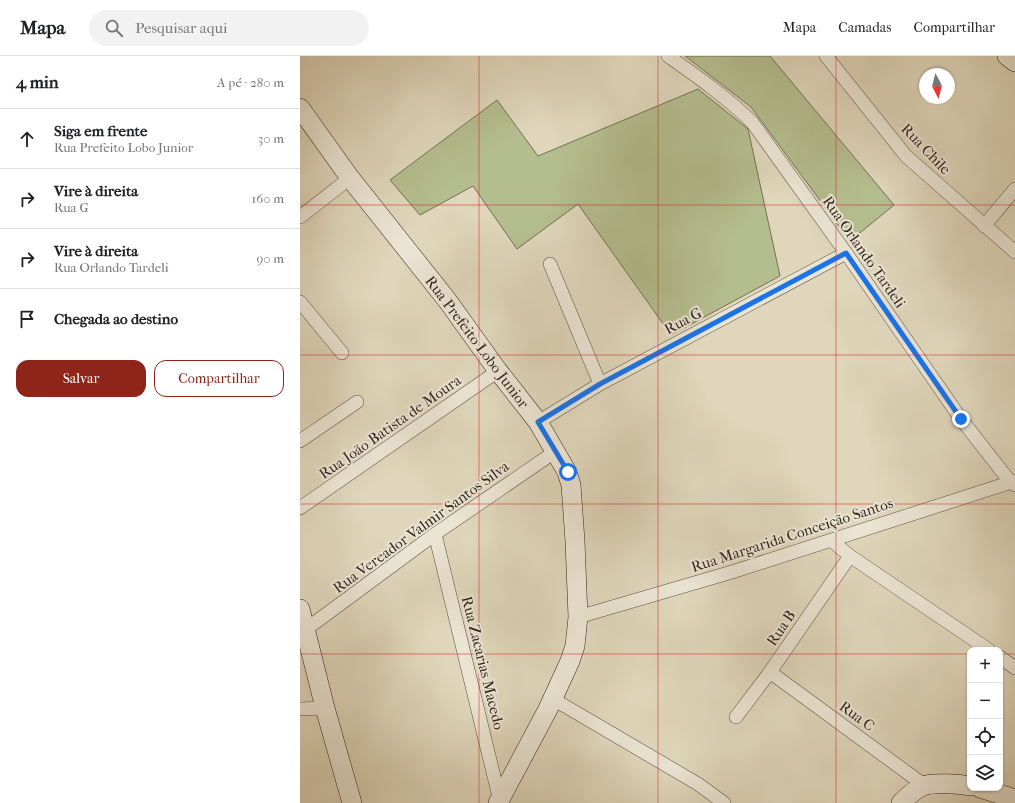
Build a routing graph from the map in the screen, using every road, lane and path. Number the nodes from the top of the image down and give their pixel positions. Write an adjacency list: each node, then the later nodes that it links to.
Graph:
1 (668, 56): 11 (street, Rua Orlando Tardeli)
2 (826, 56): 9 (street, Rua Chile)
3 (1008, 56): 4 (main road)
4 (1015, 62)
5 (300, 108): 6 (main road, Rua Prefeito Lobo Junior)
6 (350, 178): 8 (street); 15 (main road, Rua Prefeito Lobo Junior)
7 (1015, 189): 9 (street)
8 (300, 217)
9 (984, 226): 10 (street, Rua Chile)
10 (1015, 252)
11 (846, 253): 16 (street, Rua G); 21 (street, Rua Orlando Tardeli)
12 (550, 264): 16 (street)
13 (300, 302): 14 (street)
14 (342, 353)
15 (498, 371): 18 (main road, Rua Prefeito Lobo Junior); 22 (street, Rua João Batista de Moura)
16 (600, 384): 18 (street, Rua G)
17 (357, 402): 19 (street)
18 (538, 422): 20 (main road, Rua Prefeito Lobo Junior)
19 (300, 441)
20 (556, 451): 23 (street, Rua Vereador Valmir Santos Silva); 27 (main road, Rua Prefeito Lobo Junior)
21 (1014, 483): 24 (street, Rua Margarida Conceição Santos)
22 (300, 508)
23 (435, 534): 28 (street, Rua Vereador Valmir Santos Silva); 41 (street, Rua Zacarias Macedo)
24 (830, 540): 25 (street); 27 (street, Rua Margarida Conceição Santos)
25 (850, 556): 29 (street); 32 (street, Rua B)
26 (300, 609): 28 (main road)
27 (578, 618): 33 (main road, Rua Prefeito Lobo Junior)
28 (305, 630): 34 (main road)
29 (985, 647)
30 (1003, 659): 31 (street)
31 (1015, 668)
32 (770, 672): 36 (street, Rua B); 37 (street, Rua C)
33 (552, 699): 41 (main road, Rua Prefeito Lobo Junior); 43 (street)
34 (325, 708): 35 (street); 42 (main road)
35 (300, 709)
36 (736, 717)
37 (924, 785): 38 (main road); 44 (main road)
38 (967, 786)
39 (990, 791): 40 (main road)
40 (1015, 799)
41 (499, 802)
42 (352, 803)
43 (724, 803)
44 (901, 803)

